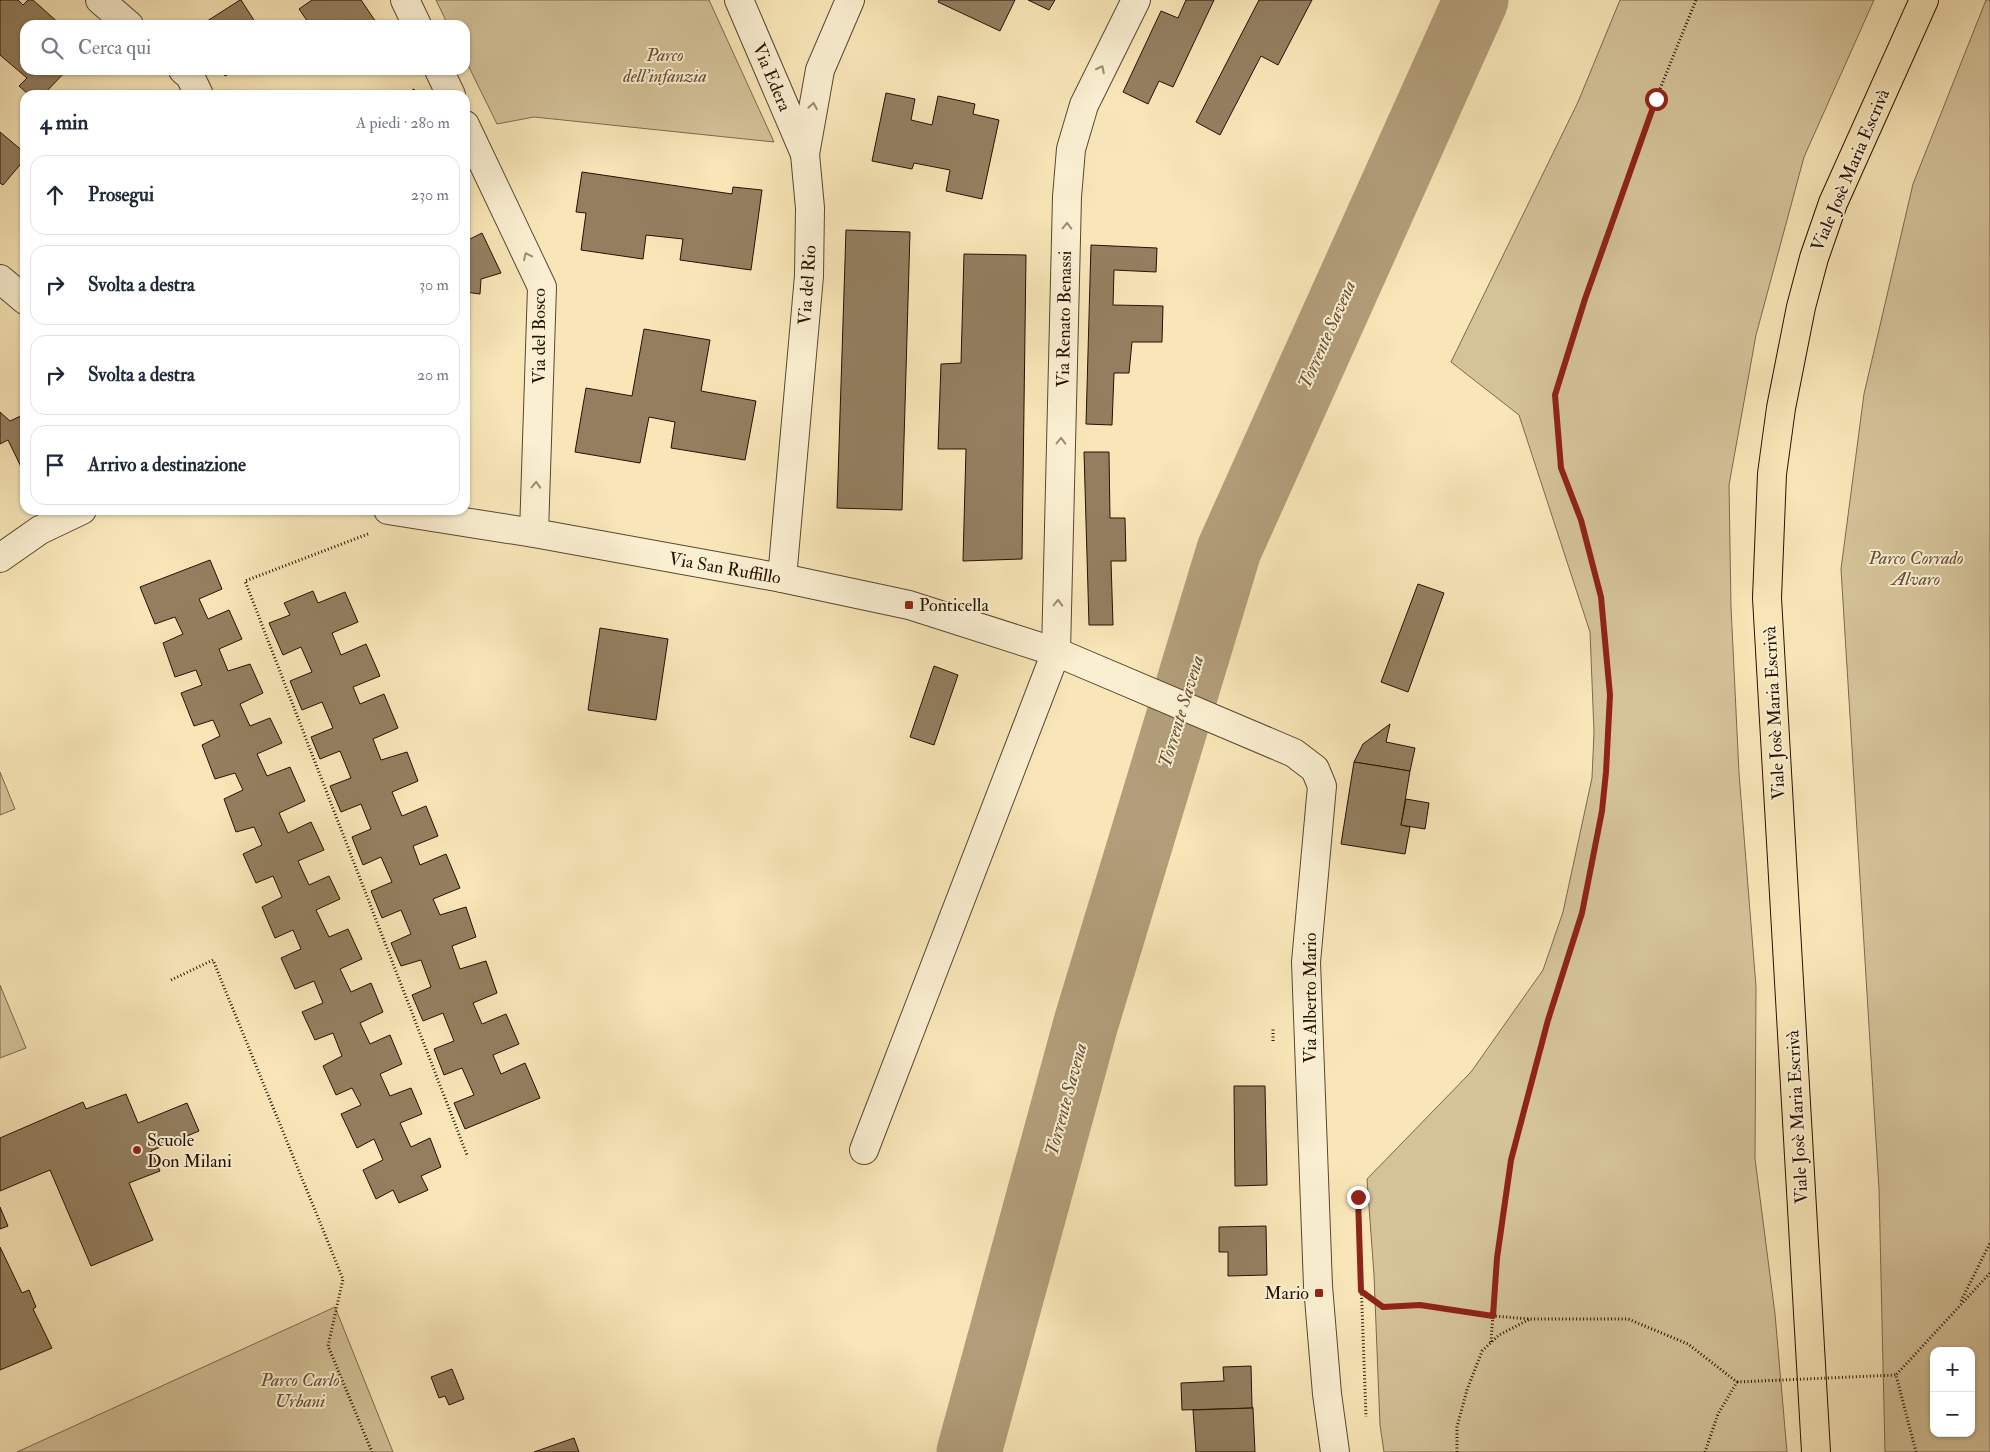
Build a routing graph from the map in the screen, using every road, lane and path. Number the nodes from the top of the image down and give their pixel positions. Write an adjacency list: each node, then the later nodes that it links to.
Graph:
1 (100, 0): 8 (street)
2 (405, 0): 9 (street)
3 (739, 0): 15 (street, Via Edera)
4 (850, 0): 15 (street, Via del Rio, one-way to 4)
5 (1136, 0): 24 (street, Via Renato Benassi, one-way to 5)
6 (1696, 0): 33 (path)
7 (1924, 0): 43 (main road, Viale Josè Maria Escrivà)
8 (123, 20)
9 (415, 20)
10 (189, 75): 12 (street)
11 (441, 75): 13 (street)
12 (197, 90)
13 (449, 90)
14 (470, 136): 21 (street, Via del Bosco, one-way to 14)
15 (805, 154): 23 (street, Via del Rio)
16 (0, 279): 17 (street)
17 (20, 296)
18 (72, 515): 22 (street)
19 (390, 515): 27 (path)
20 (419, 515): 21 (street, Via San Ruffillo)
21 (534, 534): 23 (street, Via San Ruffillo)
22 (0, 558)
23 (782, 578): 24 (street, Via San Ruffillo)
24 (1056, 652): 26 (street, Via Renato Benassi); 40 (street, Via Alberto Mario)
25 (171, 980): 39 (path)
26 (864, 1150)
27 (467, 1154)
28 (1342, 1198): 31 (path)
29 (1990, 1243): 32 (path)
30 (1990, 1273): 32 (path)
31 (1361, 1291): 33 (path); 38 (path)
32 (1959, 1306): 36 (path)
33 (1493, 1316): 34 (path); 35 (path)
34 (1530, 1319): 35 (path); 37 (path)
35 (1491, 1342): 41 (path)
36 (1896, 1375): 37 (path, bridge); 44 (path)
37 (1736, 1382): 42 (path)
38 (1366, 1422)
39 (372, 1452)
40 (1335, 1452)
41 (1457, 1452)
42 (1705, 1452)
43 (1816, 1452)
44 (1916, 1452)

